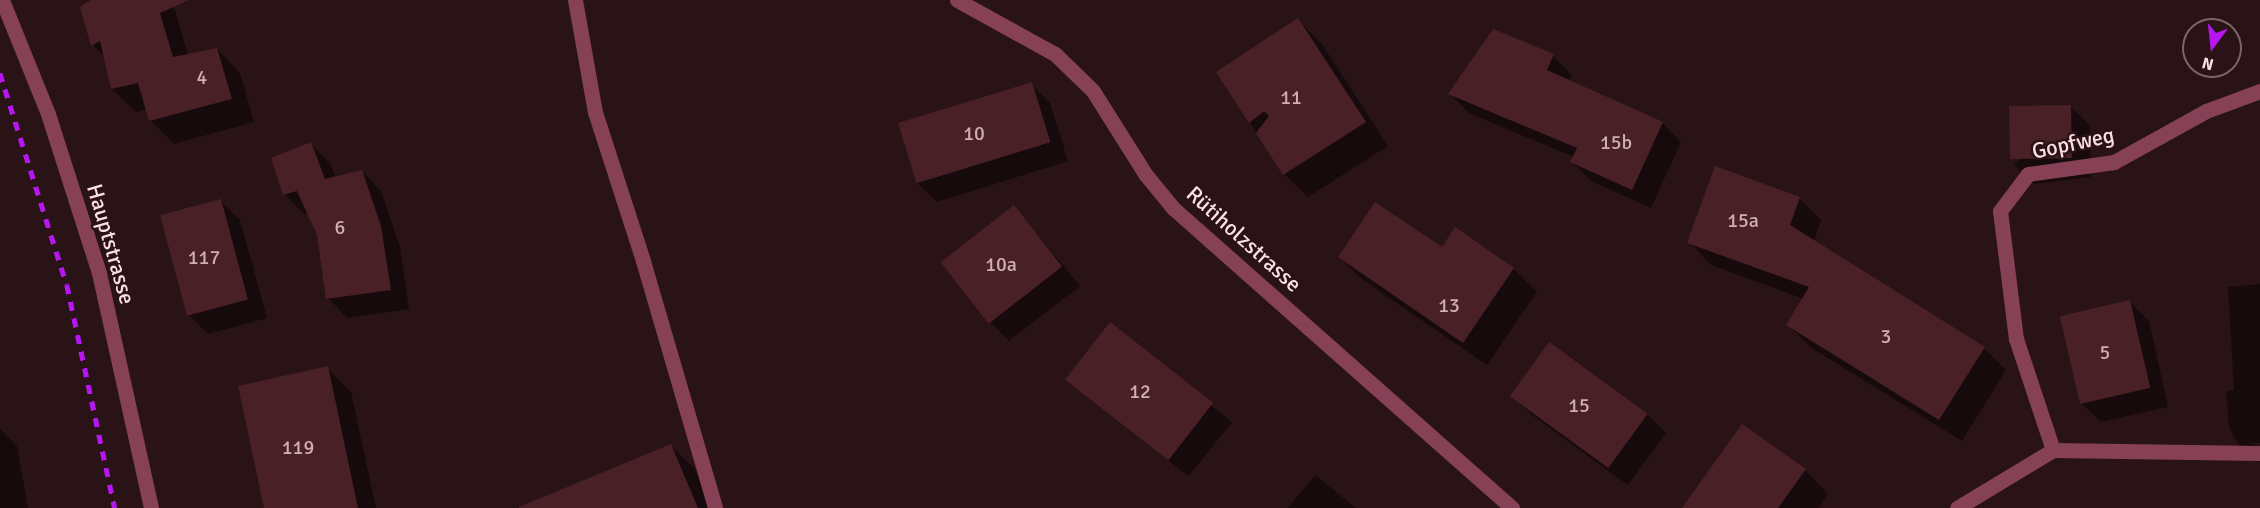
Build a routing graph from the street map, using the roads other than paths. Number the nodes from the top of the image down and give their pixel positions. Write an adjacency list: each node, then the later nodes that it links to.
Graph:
1 (2, 0): 7 (street, Hauptstrasse)
2 (575, 0): 8 (street)
3 (957, 0): 9 (street, Rütiholzstrasse)
4 (2260, 91): 5 (street, Gopfweg)
5 (2053, 450): 6 (street); 10 (street)
6 (2260, 453)
7 (151, 508)
8 (715, 508)
9 (1512, 508)
10 (1957, 508)

